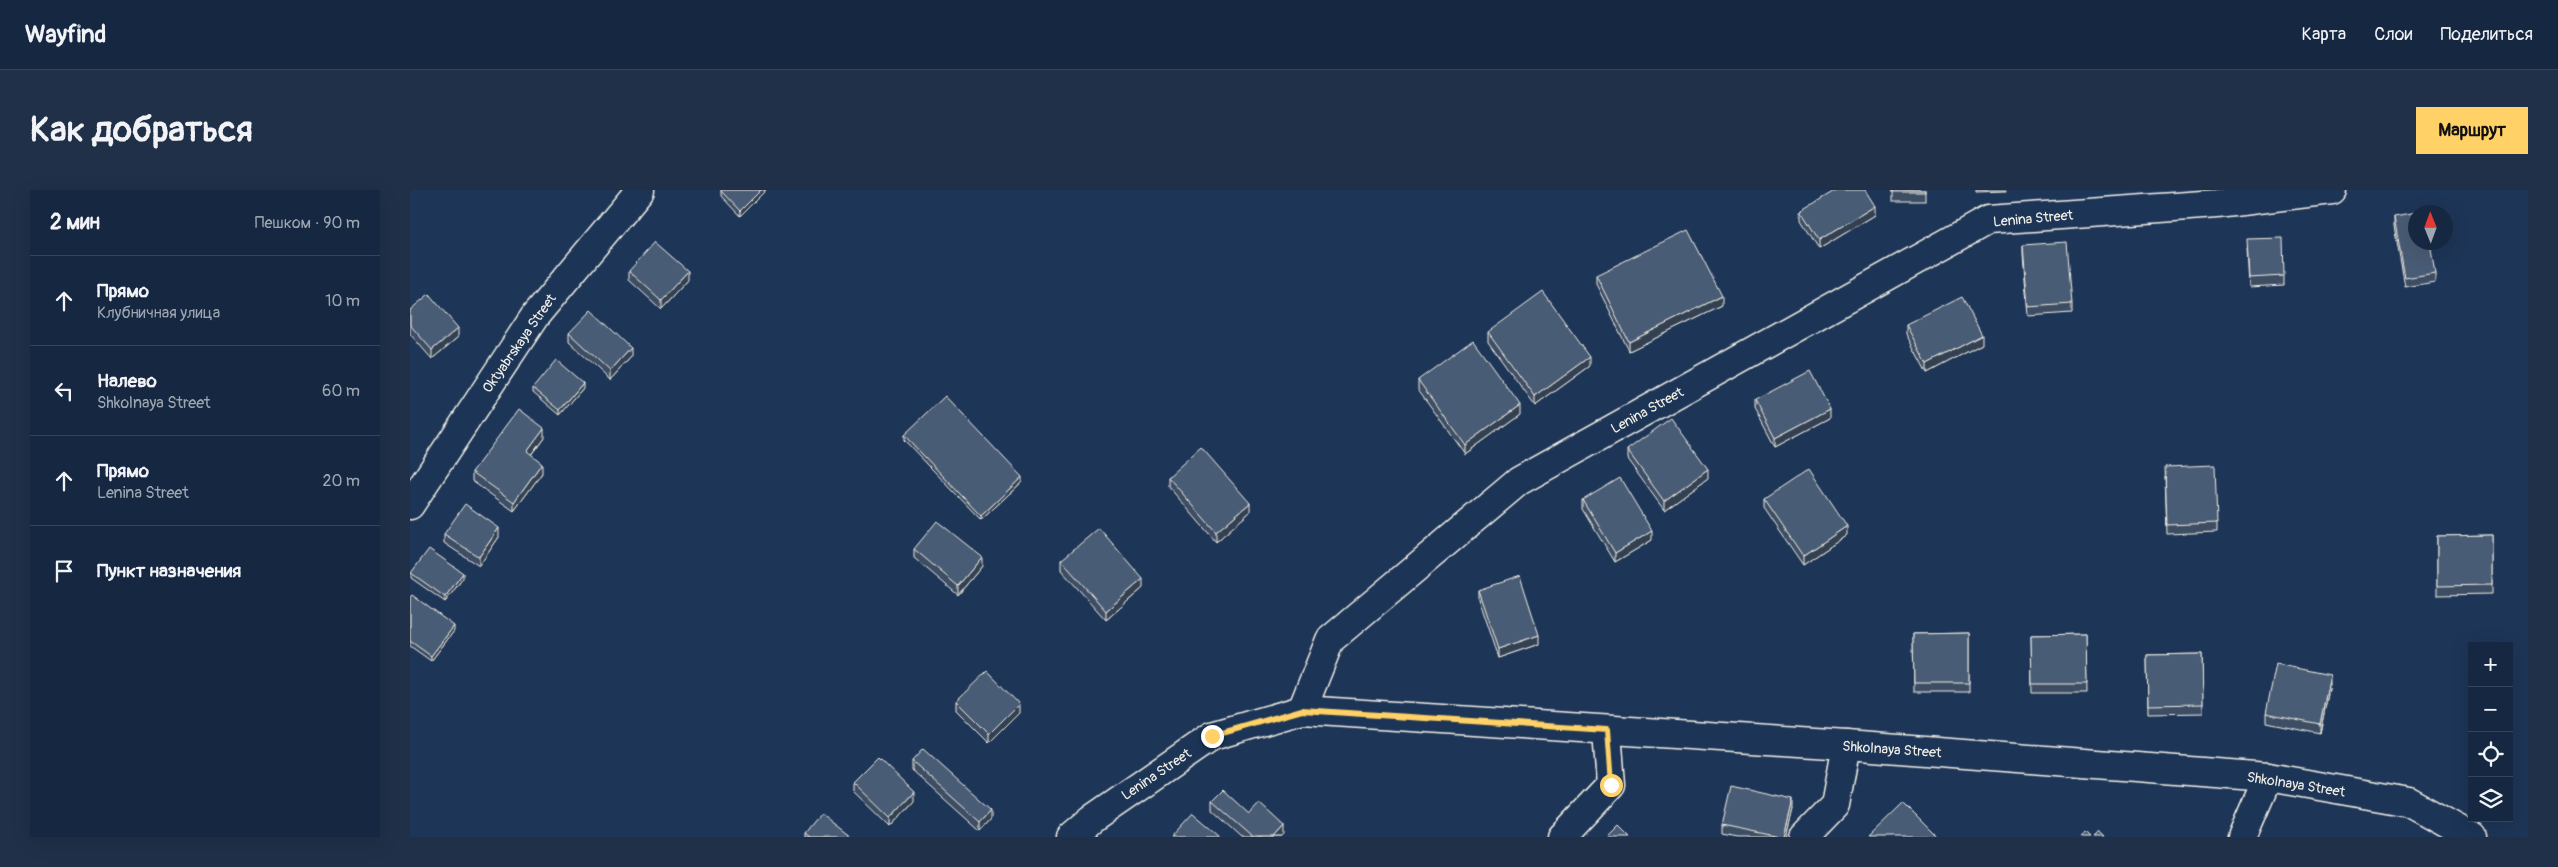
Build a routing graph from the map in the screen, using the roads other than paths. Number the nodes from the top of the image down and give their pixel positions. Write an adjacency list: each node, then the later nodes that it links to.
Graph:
1 (640, 190): 4 (street, Oktyabrskaya Street)
2 (2332, 190): 3 (street, Lenina Street)
3 (2215, 197): 5 (street, Lenina Street)
4 (410, 505)
5 (1302, 710): 6 (street, Shkolnaya Street); 9 (street, Lenina Street)
6 (1607, 730): 7 (street, Shkolnaya Street); 10 (street)
7 (1846, 745): 8 (street, Shkolnaya Street); 11 (street)
8 (2268, 777): 12 (street); 13 (street, Shkolnaya Street)
9 (1071, 837)
10 (1562, 837)
11 (1804, 837)
12 (2242, 837)
13 (2472, 837)

